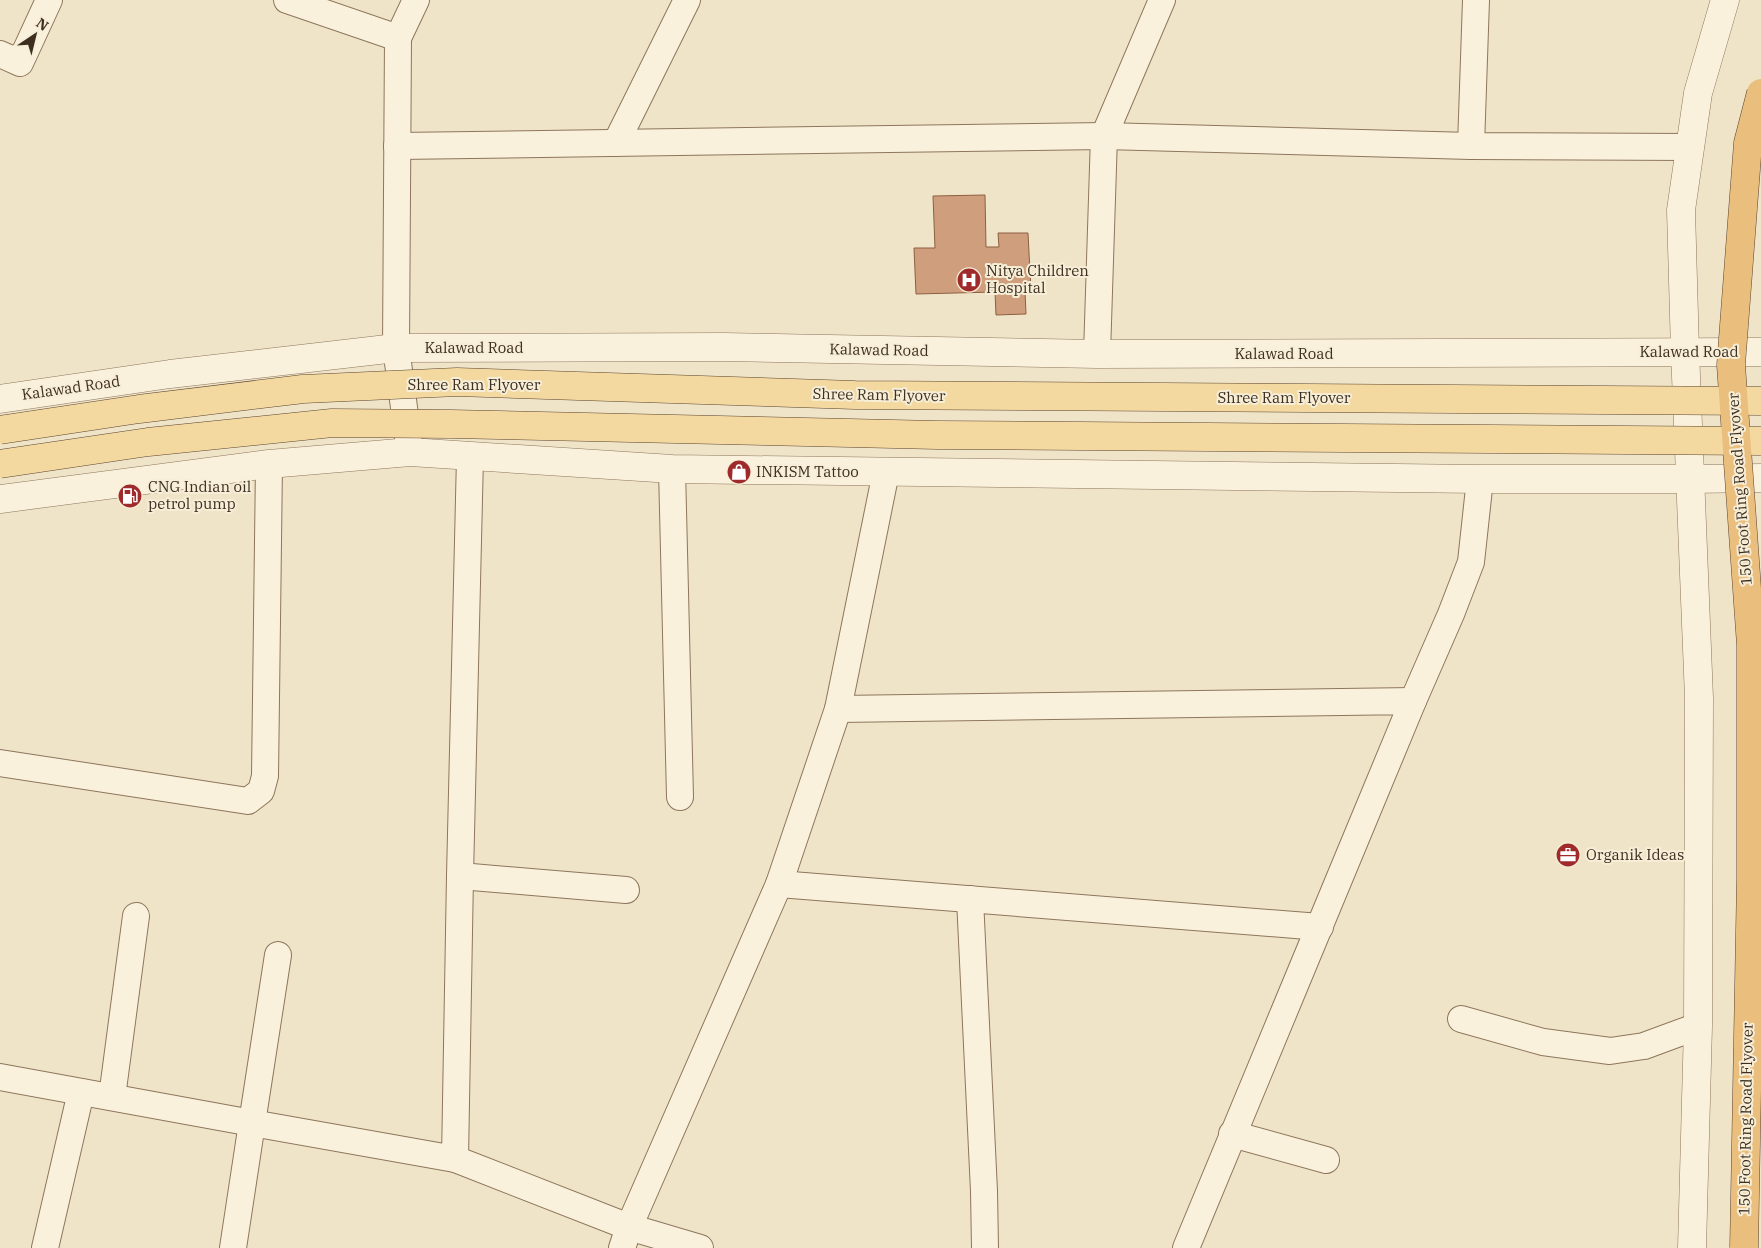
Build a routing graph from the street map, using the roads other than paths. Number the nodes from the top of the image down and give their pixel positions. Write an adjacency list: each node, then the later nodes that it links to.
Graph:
1 (49, 0): 9 (street)
2 (287, 0): 8 (street)
3 (416, 0): 8 (street)
4 (687, 0): 12 (street)
5 (1162, 0): 11 (street)
6 (1476, 0): 14 (street)
7 (1725, 0): 15 (street)
8 (398, 38): 13 (street)
9 (0, 54)
10 (1761, 93): 61 (highway, 150 Foot Ring Road Flyover, bridge)
11 (1104, 136): 12 (street); 14 (street); 19 (street)
12 (616, 143): 13 (street)
13 (397, 146): 16 (street)
14 (1471, 146): 15 (street)
15 (1690, 147): 17 (street)
16 (396, 348): 19 (street, Kalawad Road); 20 (street, Kalawad Road); 24 (street)
17 (1684, 351): 18 (street, Kalawad Road); 19 (street, Kalawad Road); 32 (street)
18 (1761, 352)
19 (1097, 354)
20 (0, 399)
21 (1761, 401): 22 (main road, Shree Ram Flyover, bridge)
22 (0, 430)
23 (1761, 442): 26 (main road, bridge)
24 (410, 452): 25 (street); 27 (street)
25 (470, 457): 28 (street); 38 (street)
26 (0, 464)
27 (269, 464): 33 (street); 36 (street)
28 (672, 469): 29 (street); 37 (street)
29 (886, 472): 31 (street); 35 (street)
30 (1761, 478): 32 (street)
31 (1480, 479): 32 (street); 34 (street)
32 (1691, 479): 46 (street)
33 (0, 499)
34 (1413, 701): 35 (street); 43 (street)
35 (838, 709): 39 (street)
36 (0, 763)
37 (680, 796)
38 (460, 876): 40 (street); 52 (street)
39 (779, 884): 41 (street); 54 (street)
40 (626, 890)
41 (970, 899): 43 (street); 58 (street)
42 (136, 916): 49 (street)
43 (1320, 927): 51 (street)
44 (278, 955): 50 (street)
45 (1461, 1019): 46 (street)
46 (1698, 1026): 60 (street)
47 (0, 1076): 48 (street)
48 (81, 1092): 49 (street); 55 (street)
49 (112, 1097): 50 (street)
50 (252, 1123): 52 (street); 56 (street)
51 (1232, 1134): 53 (street); 59 (street)
52 (455, 1159): 54 (street)
53 (1326, 1160)
54 (625, 1238): 57 (street)
55 (46, 1248)
56 (233, 1248)
57 (700, 1248)
58 (985, 1248)
59 (1186, 1248)
60 (1692, 1248)
61 (1744, 1248)

